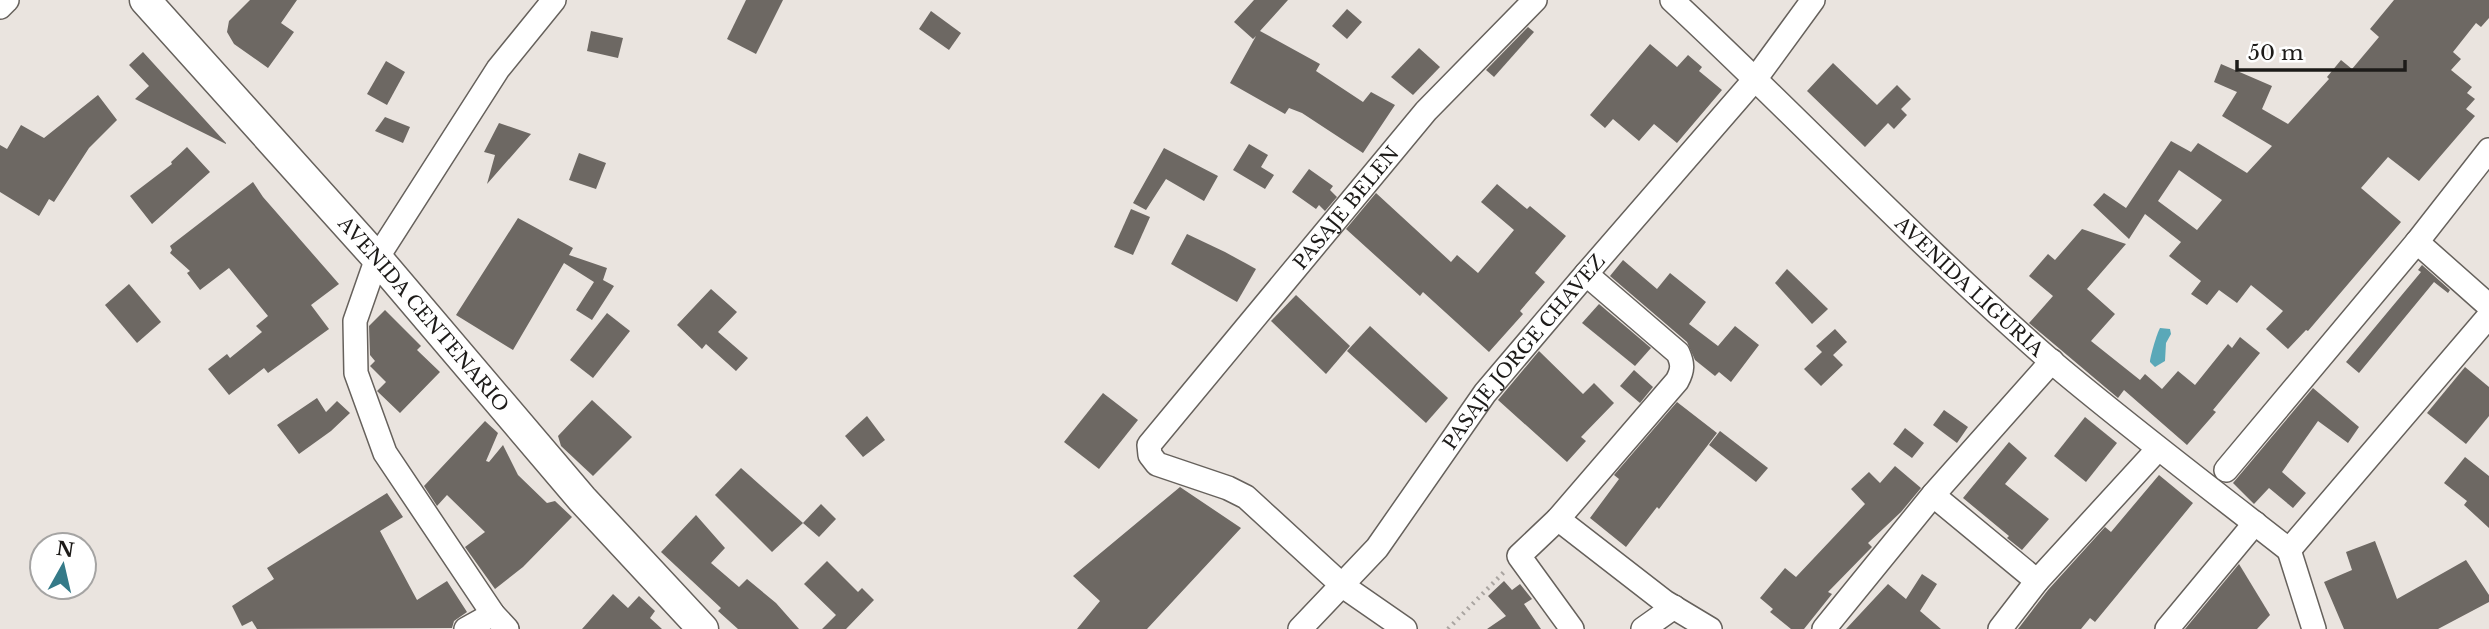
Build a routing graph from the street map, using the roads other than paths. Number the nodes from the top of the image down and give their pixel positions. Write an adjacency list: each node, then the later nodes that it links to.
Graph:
1 (7, 0): 7 (street)
2 (145, 0): 11 (main road, AVENIDA CENTENARIO)
3 (554, 0): 11 (street)
4 (1535, 0): 23 (street, PASAJE BELEN)
5 (1672, 0): 8 (street, AVENIDA LIGURIA)
6 (1813, 0): 8 (street, PASAJE JORGE CHAVEZ)
7 (0, 7)
8 (1756, 79): 12 (street, PASAJE JORGE CHAVEZ); 15 (street, AVENIDA LIGURIA)
9 (2489, 150): 10 (street)
10 (2417, 242): 13 (street); 17 (street)
11 (377, 258): 25 (street); 27 (main road, AVENIDA CENTENARIO)
12 (1586, 274): 19 (street); 23 (street, PASAJE JORGE CHAVEZ)
13 (2489, 306)
14 (2489, 316): 21 (street)
15 (2052, 361): 16 (street, AVENIDA LIGURIA); 18 (street)
16 (2158, 449): 20 (street, AVENIDA LIGURIA); 22 (street)
17 (2227, 470)
18 (1933, 495): 22 (street); 33 (street)
19 (1558, 519): 24 (street); 30 (street)
20 (2255, 523): 21 (street, AVENIDA LIGURIA); 35 (street)
21 (2289, 550): 36 (street)
22 (2037, 581): 34 (street)
23 (1343, 586): 28 (street, PASAJE JORGE CHAVEZ); 29 (street)
24 (1674, 607): 31 (street); 32 (street)
25 (500, 622): 26 (street)
26 (466, 629)
27 (703, 629)
28 (1300, 629)
29 (1405, 629)
30 (1572, 629)
31 (1643, 629)
32 (1710, 629)
33 (1824, 629)
34 (2000, 629)
35 (2167, 629)
36 (2314, 629)

